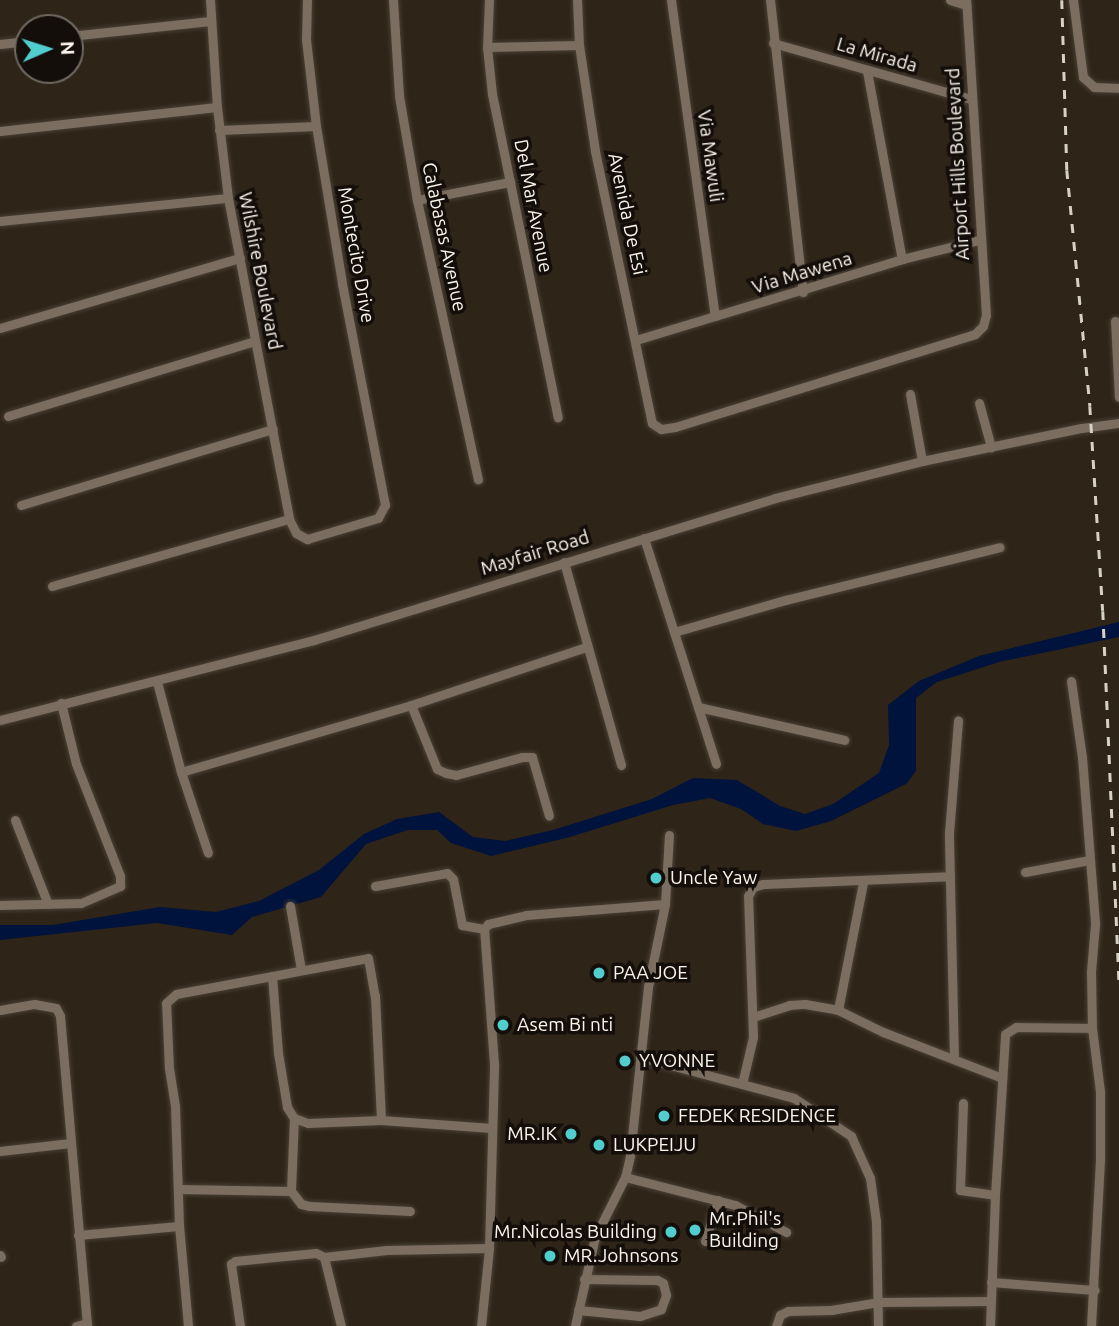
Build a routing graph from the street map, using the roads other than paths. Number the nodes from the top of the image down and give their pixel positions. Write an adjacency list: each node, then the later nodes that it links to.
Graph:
1 (210, 0): 11 (street, Wilshire Boulevard)
2 (307, 0): 20 (street, Montecito Drive)
3 (393, 0): 25 (street, Calabasas Avenue)
4 (489, 0): 15 (street, Del Mar Avenue)
5 (577, 0): 14 (street, Avenida De Esi)
6 (671, 0): 31 (street, Via Mawuli)
7 (770, 0): 13 (street)
8 (950, 0): 10 (street)
9 (1073, 0): 17 (street)
10 (966, 2): 18 (street, Airport Hills Boulevard)
11 (210, 21): 12 (street); 19 (street, Wilshire Boulevard)
12 (84, 34)
13 (773, 43): 16 (street, La Mirada); 30 (street)
14 (579, 45): 15 (street); 34 (street, Avenida De Esi)
15 (487, 47): 23 (street, Del Mar Avenue)
16 (867, 71): 18 (street, La Mirada); 29 (street)
17 (1119, 88)
18 (971, 99): 27 (street, Airport Hills Boulevard)
19 (217, 107): 21 (street, Wilshire Boulevard); 22 (street)
20 (316, 126): 21 (street); 48 (street, Montecito Drive)
21 (219, 130): 24 (street, Wilshire Boulevard)
22 (0, 131)
23 (510, 182): 25 (street); 40 (street, Del Mar Avenue)
24 (228, 198): 26 (street); 28 (street, Wilshire Boulevard)
25 (417, 200): 46 (street, Calabasas Avenue)
26 (0, 221)
27 (979, 240): 29 (street, Via Mawena); 43 (street, Airport Hills Boulevard)
28 (240, 258): 33 (street); 35 (street, Wilshire Boulevard)
29 (902, 259): 30 (street, Via Mawena)
30 (803, 292): 31 (street, Via Mawena)
31 (715, 316): 34 (street, Via Mawena)
32 (1115, 321): 37 (street)
33 (0, 328)
34 (636, 340): 43 (street, Avenida De Esi)
35 (255, 341): 39 (street); 42 (street, Wilshire Boulevard)
36 (910, 394): 45 (street)
37 (1119, 397)
38 (979, 403): 44 (street)
39 (8, 416)
40 (558, 417)
41 (1119, 423): 44 (street, Mayfair Road)
42 (273, 429): 47 (street); 48 (street, Wilshire Boulevard)
43 (661, 429)
44 (990, 447): 45 (street, Mayfair Road)
45 (922, 461): 49 (street, Mayfair Road)
46 (478, 479)
47 (21, 505)
48 (289, 519): 52 (street)
49 (644, 538): 51 (street, Mayfair Road); 53 (street)
50 (1000, 547): 53 (street)
51 (564, 562): 54 (street); 56 (street, Mayfair Road)
52 (52, 586)
53 (674, 632): 59 (street)
54 (586, 647): 58 (street); 64 (street)
55 (1071, 681): 70 (street)
56 (157, 682): 57 (street, Mayfair Road); 65 (street)
57 (61, 703): 60 (street, Mayfair Road); 75 (street)
58 (411, 705): 65 (street); 66 (street)
59 (698, 707): 62 (street); 63 (street)
60 (0, 720)
61 (958, 720): 72 (street)
62 (844, 740)
63 (716, 764)
64 (621, 765)
65 (181, 772): 69 (street)
66 (549, 816)
67 (15, 820): 75 (street)
68 (669, 835): 76 (street)
69 (208, 853)
70 (1089, 860): 71 (street); 85 (street)
71 (1025, 873)
72 (950, 876): 73 (street); 87 (street)
73 (863, 882): 83 (street); 84 (street)
74 (375, 886): 79 (street)
75 (48, 904): 77 (street)
76 (665, 904): 79 (street); 86 (street)
77 (0, 905)
78 (290, 906): 80 (street)
79 (484, 929): 94 (street)
80 (301, 970): 81 (street); 92 (street)
81 (272, 976): 91 (street); 99 (street)
82 (0, 1010): 96 (street)
83 (838, 1010): 84 (street); 87 (street)
84 (752, 1017): 89 (street)
85 (1093, 1028): 88 (street); 112 (street)
86 (640, 1057): 89 (street); 98 (street)
87 (954, 1059): 88 (street)
88 (1002, 1079): 101 (street)
89 (742, 1084): 114 (street)
90 (962, 1103): 101 (street)
91 (293, 1118): 93 (street); 95 (street)
92 (381, 1120): 93 (street); 94 (street)
93 (308, 1123): 95 (street)
94 (492, 1128): 108 (street)
95 (295, 1134): 100 (street)
96 (71, 1143): 97 (street); 106 (street)
97 (0, 1151)
98 (625, 1177): 102 (street); 110 (street)
99 (179, 1189): 100 (street); 104 (street)
100 (291, 1191): 103 (street)
101 (995, 1195): 111 (street)
102 (718, 1200): 105 (street); 107 (street)
103 (410, 1211)
104 (179, 1226): 106 (street); 118 (street)
105 (786, 1232)
106 (78, 1235): 116 (street)
107 (705, 1241)
108 (489, 1248): 109 (street); 121 (street)
109 (324, 1256): 119 (street); 120 (street)
110 (584, 1279): 115 (street); 115 (street)
111 (991, 1282): 112 (street); 113 (street)
112 (1095, 1290): 126 (street)
113 (990, 1301): 114 (street); 125 (street)
114 (879, 1302): 123 (street); 124 (street)
115 (578, 1310): 122 (street)
116 (87, 1324): 117 (street)
117 (76, 1326)
118 (188, 1326)
119 (240, 1326)
120 (341, 1326)
121 (481, 1326)
122 (575, 1326)
123 (776, 1326)
124 (878, 1326)
125 (990, 1326)
126 (1091, 1326)

